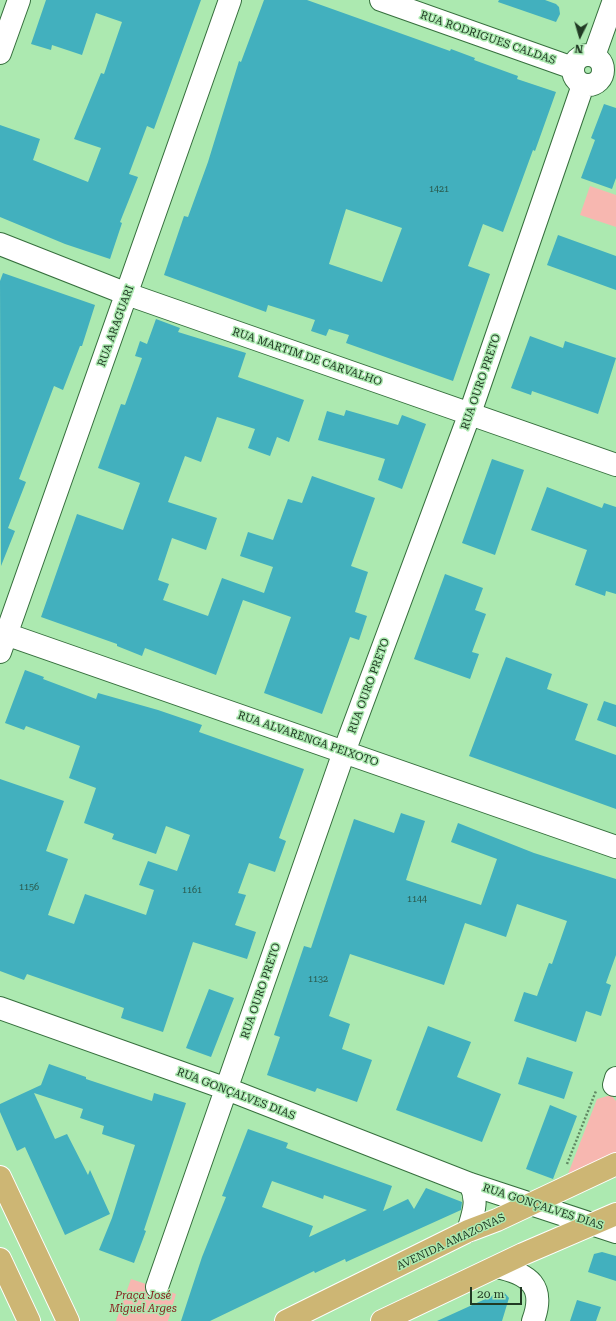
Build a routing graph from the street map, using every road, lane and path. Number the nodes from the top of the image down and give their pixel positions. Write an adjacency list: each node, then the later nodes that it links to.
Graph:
1 (19, 0): 5 (street)
2 (230, 0): 10 (street, RUA ARAGUARI)
3 (381, 0): 7 (street, RUA RODRIGUES CALDAS)
4 (614, 0): 6 (street)
5 (0, 53)
6 (594, 56): 7 (street); 8 (street)
7 (578, 76): 8 (street); 11 (street, RUA OURO PRETO)
8 (609, 78)
9 (0, 244): 10 (street, RUA MARTIM DE CARVALHO)
10 (127, 294): 11 (street, RUA MARTIM DE CARVALHO); 13 (street, RUA ARAGUARI)
11 (470, 413): 12 (street, RUA MARTIM DE CARVALHO); 14 (street, RUA OURO PRETO)
12 (616, 465)
13 (2, 640): 14 (street, RUA ALVARENGA PEIXOTO)
14 (344, 752): 15 (street, RUA ALVARENGA PEIXOTO); 18 (street, RUA OURO PRETO)
15 (616, 847)
16 (0, 1008): 18 (street, RUA GONÇALVES DIAS)
17 (615, 1081): 22 (path)
18 (227, 1089): 21 (street, RUA GONÇALVES DIAS); 30 (street, RUA OURO PRETO)
19 (616, 1164): 22 (main road, AVENIDA AMAZONAS)
20 (0, 1177): 32 (main road)
21 (470, 1184): 23 (street, RUA GONÇALVES DIAS); 26 (street, RUA GONÇALVES DIAS)
22 (557, 1191): 23 (main road, AVENIDA AMAZONAS)
23 (531, 1203): 25 (street, RUA GONÇALVES DIAS); 26 (main road, AVENIDA AMAZONAS)
24 (616, 1214): 25 (main road)
25 (595, 1224): 27 (street, RUA GONÇALVES DIAS); 29 (main road)
26 (468, 1231): 33 (main road, AVENIDA AMAZONAS)
27 (616, 1232)
28 (0, 1259): 31 (main road)
29 (497, 1267): 34 (main road); 35 (street)
30 (157, 1287)
31 (29, 1321)
32 (68, 1321)
33 (286, 1321)
34 (382, 1321)
35 (533, 1321)

